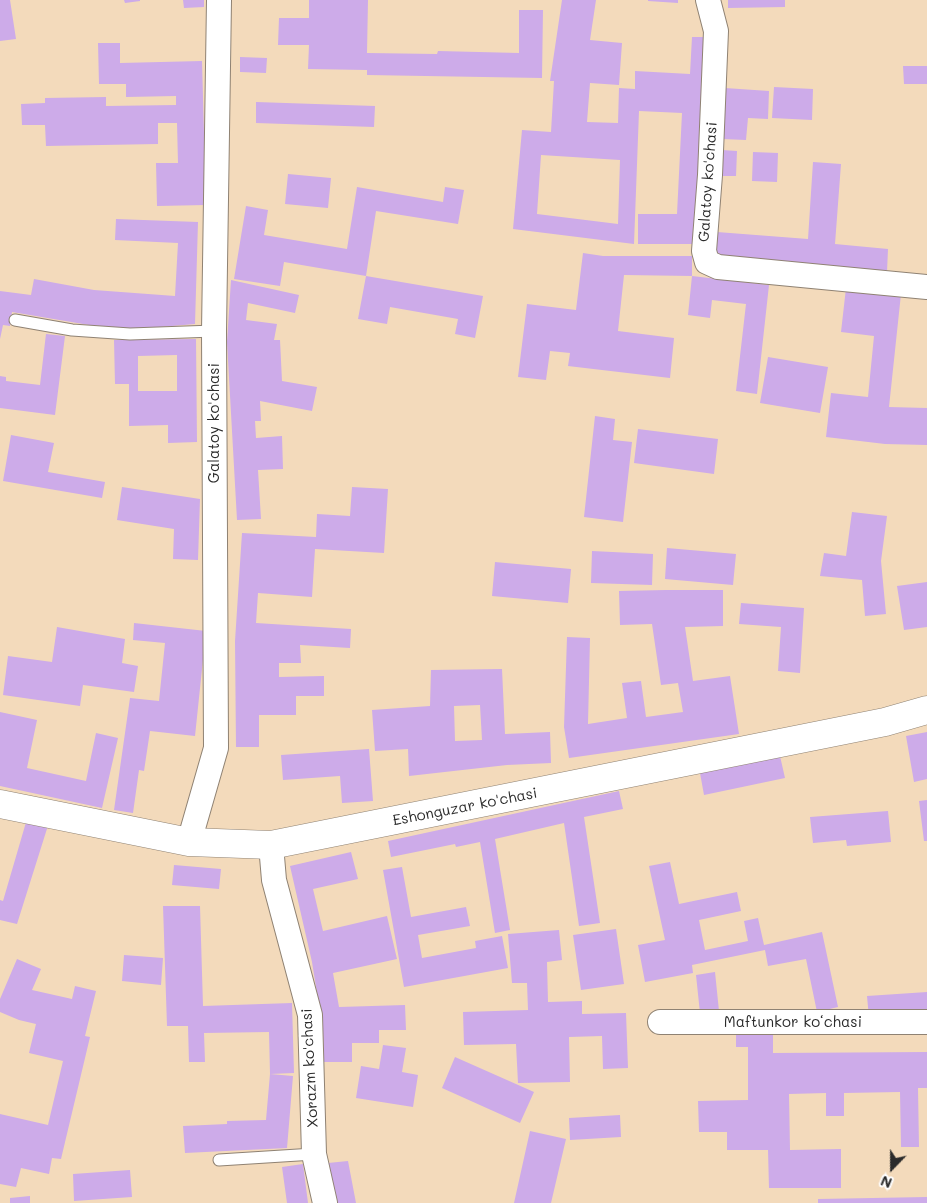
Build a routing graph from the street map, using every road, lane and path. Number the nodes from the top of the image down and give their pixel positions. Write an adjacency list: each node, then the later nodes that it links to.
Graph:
1 (219, 0): 5 (street, Galatoy ko'chasi)
2 (708, 0): 3 (street, Galatoy ko'chasi)
3 (927, 287)
4 (15, 320): 5 (lane)
5 (214, 331): 8 (street, Galatoy ko'chasi)
6 (927, 710): 9 (street, Eshonguzar ko'chasi)
7 (0, 804): 8 (street, Eshonguzar ko'chasi)
8 (189, 842): 9 (street, Eshonguzar ko'chasi)
9 (271, 845): 12 (street, Xorazm ko'chasi)
10 (660, 1022): 11 (street, Maftunkor koʻchasi)
11 (927, 1022)
12 (314, 1154): 13 (lane); 14 (street, Xorazm ko'chasi)
13 (219, 1160)
14 (325, 1203)

